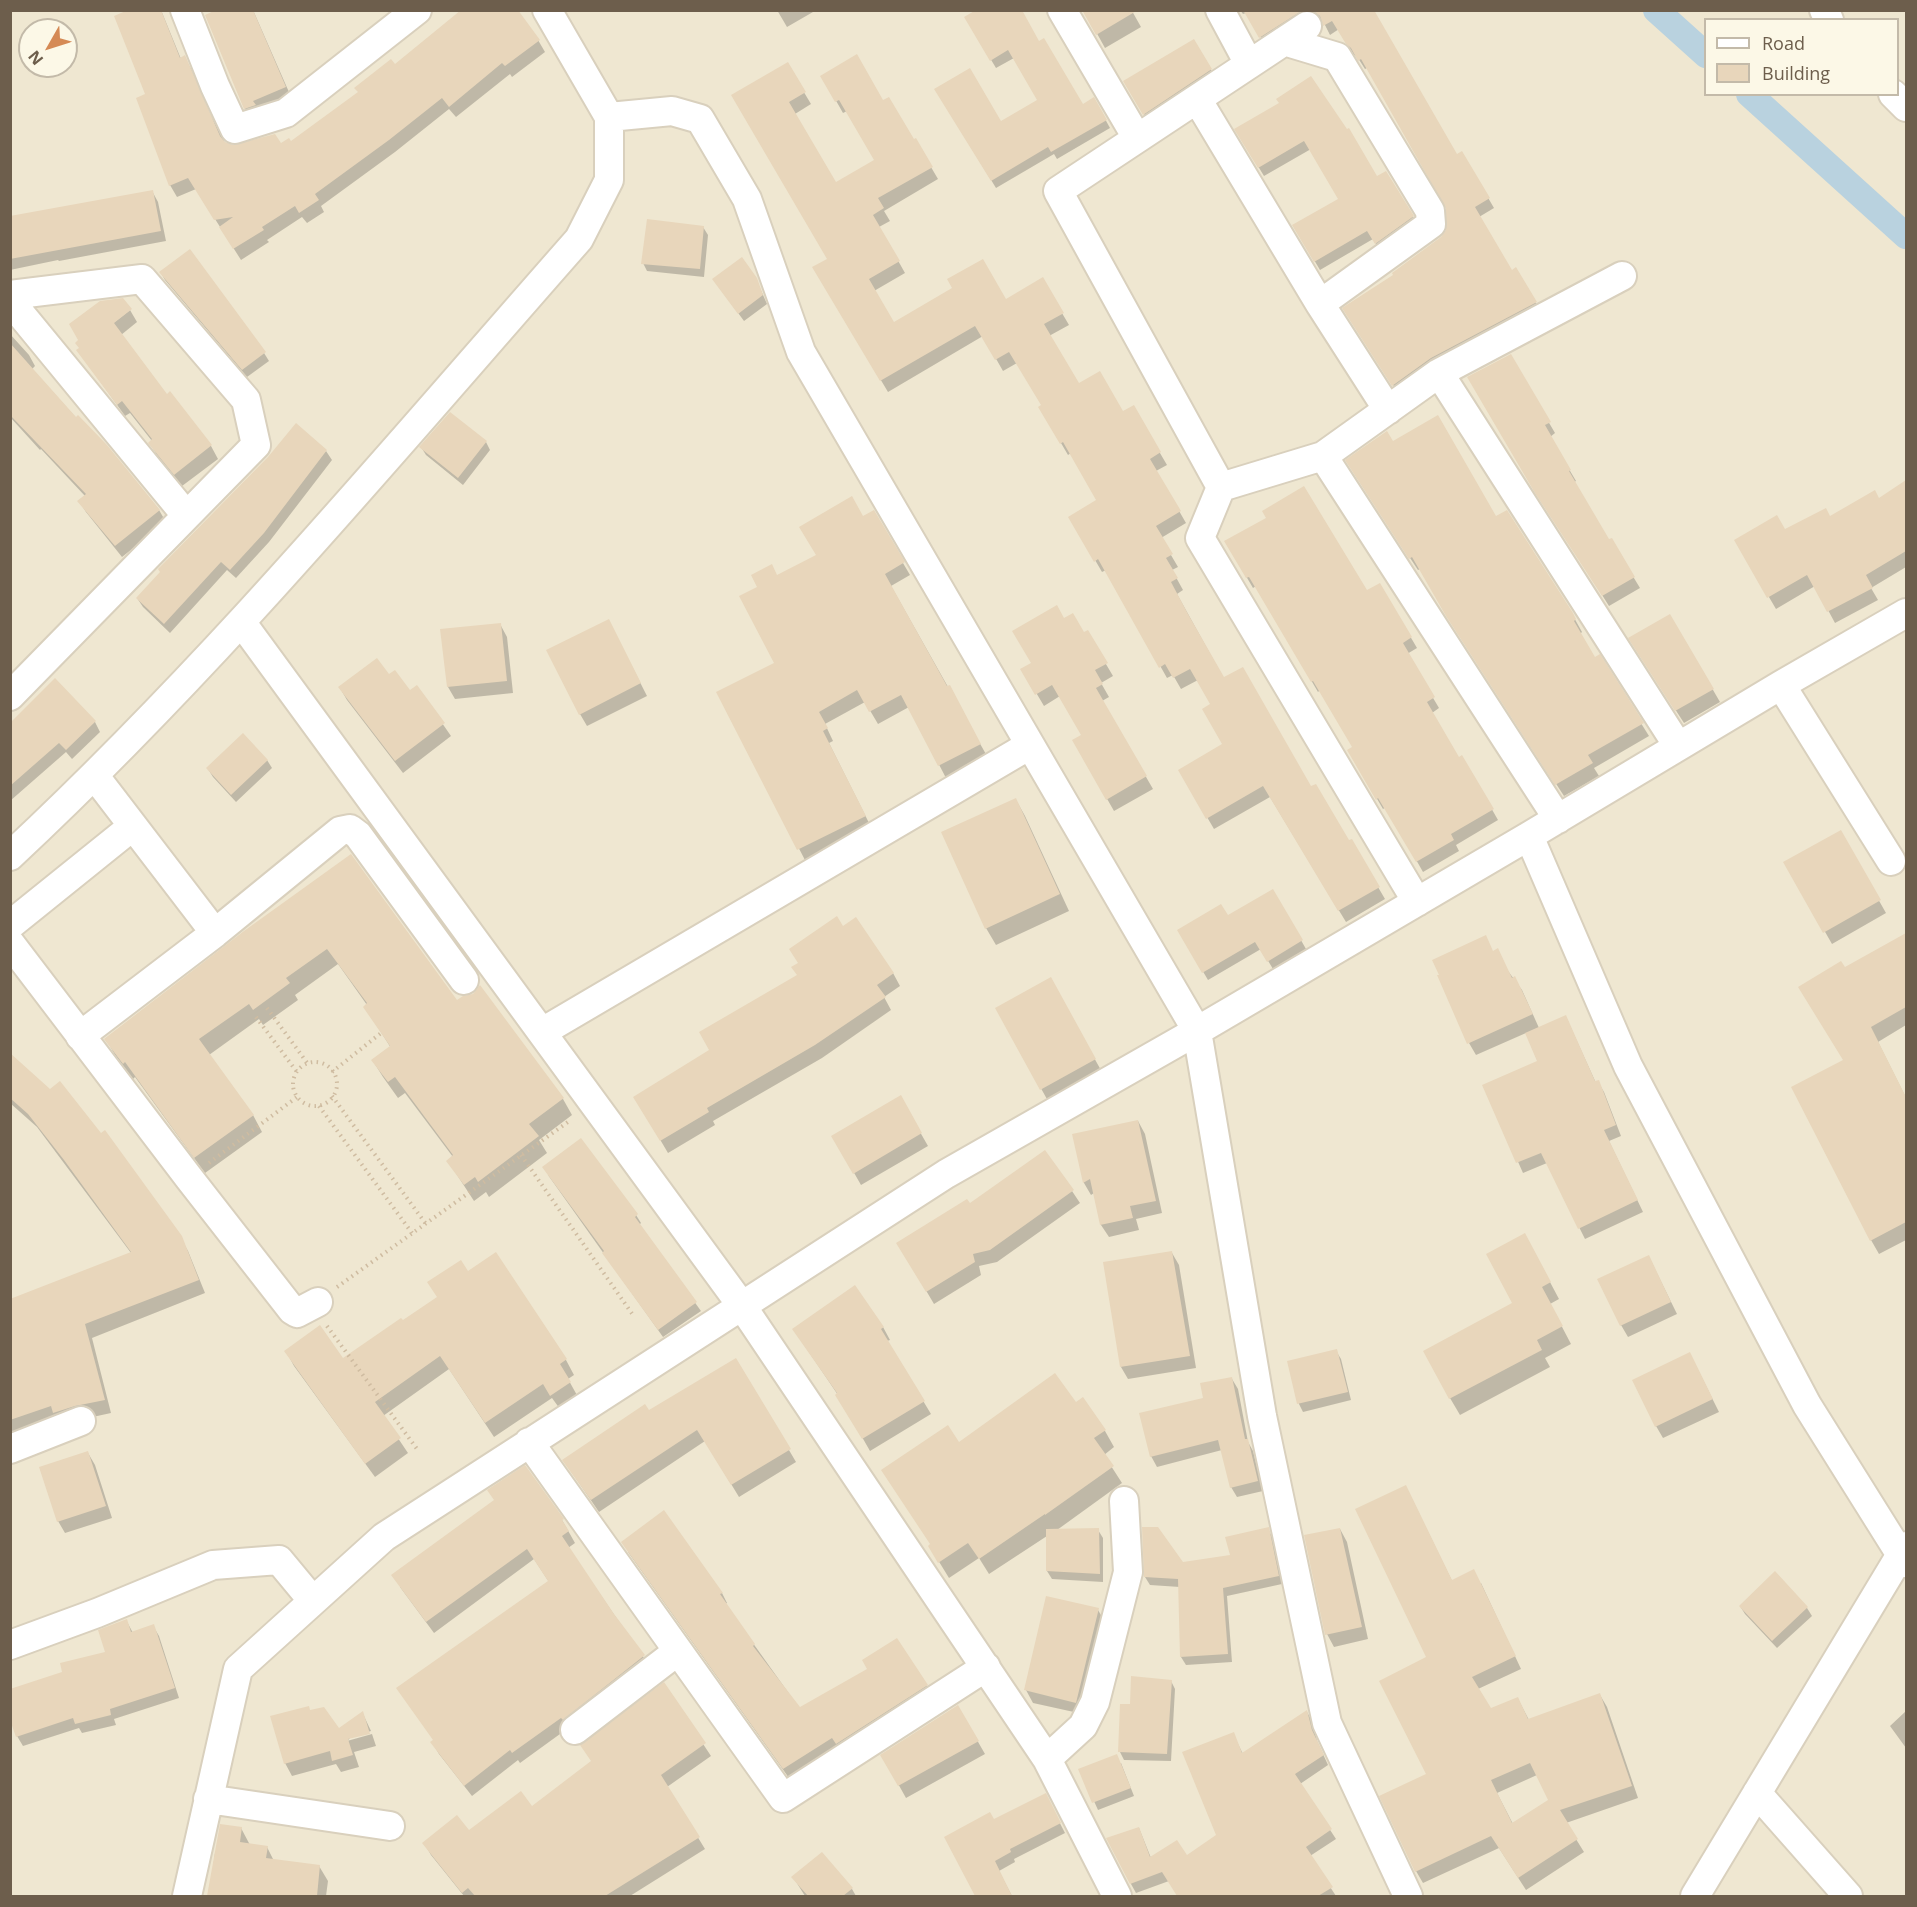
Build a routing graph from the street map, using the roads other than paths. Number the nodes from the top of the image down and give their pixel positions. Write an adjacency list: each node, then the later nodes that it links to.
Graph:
1 (184, 10): 2 (street)
2 (417, 10)
3 (548, 10): 10 (street)
4 (1062, 10): 11 (street)
5 (1220, 10): 6 (street)
6 (1249, 64): 8 (street); 15 (street)
7 (1895, 96): 9 (street)
8 (1197, 99): 11 (street); 15 (street)
9 (1906, 107)
10 (609, 117): 22 (street); 25 (street)
11 (1137, 138): 19 (street)
12 (1622, 276): 16 (street)
13 (10, 295): 20 (street)
14 (10, 301): 20 (street)
15 (1320, 304): 17 (street)
16 (1439, 373): 17 (street); 26 (street)
17 (1388, 410): 18 (street)
18 (1323, 456): 19 (street); 28 (street)
19 (1221, 487): 33 (street)
20 (186, 515): 24 (street)
21 (1906, 613): 23 (street)
22 (242, 623): 27 (street); 39 (street)
23 (1780, 685): 26 (street); 32 (street)
24 (10, 696)
25 (1030, 745): 38 (street); 39 (street)
26 (1678, 746): 28 (street)
27 (94, 775): 29 (street); 31 (street)
28 (1558, 819): 30 (street)
29 (133, 826): 34 (street); 35 (street)
30 (1529, 836): 33 (street); 47 (street)
31 (15, 842)
32 (1891, 861)
33 (1417, 902): 38 (street)
34 (10, 925)
35 (215, 933): 37 (street); 40 (street)
36 (10, 943): 40 (street)
37 (464, 980)
38 (1197, 1031): 42 (street); 59 (street)
39 (542, 1032): 42 (street)
40 (80, 1035): 41 (street)
41 (318, 1302)
42 (742, 1306): 44 (street); 51 (street)
43 (81, 1421): 45 (street)
44 (530, 1442): 48 (street); 50 (street)
45 (10, 1449)
46 (1124, 1501): 53 (street)
47 (1904, 1555): 54 (street)
48 (314, 1601): 49 (street); 55 (street)
49 (10, 1645)
50 (678, 1652): 51 (street); 52 (street)
51 (986, 1667): 53 (street)
52 (575, 1730)
53 (1047, 1759): 58 (street)
54 (1757, 1793): 60 (street); 61 (street)
55 (208, 1799): 56 (street); 57 (street)
56 (390, 1826)
57 (187, 1896)
58 (1117, 1896)
59 (1408, 1896)
60 (1695, 1896)
61 (1848, 1896)

